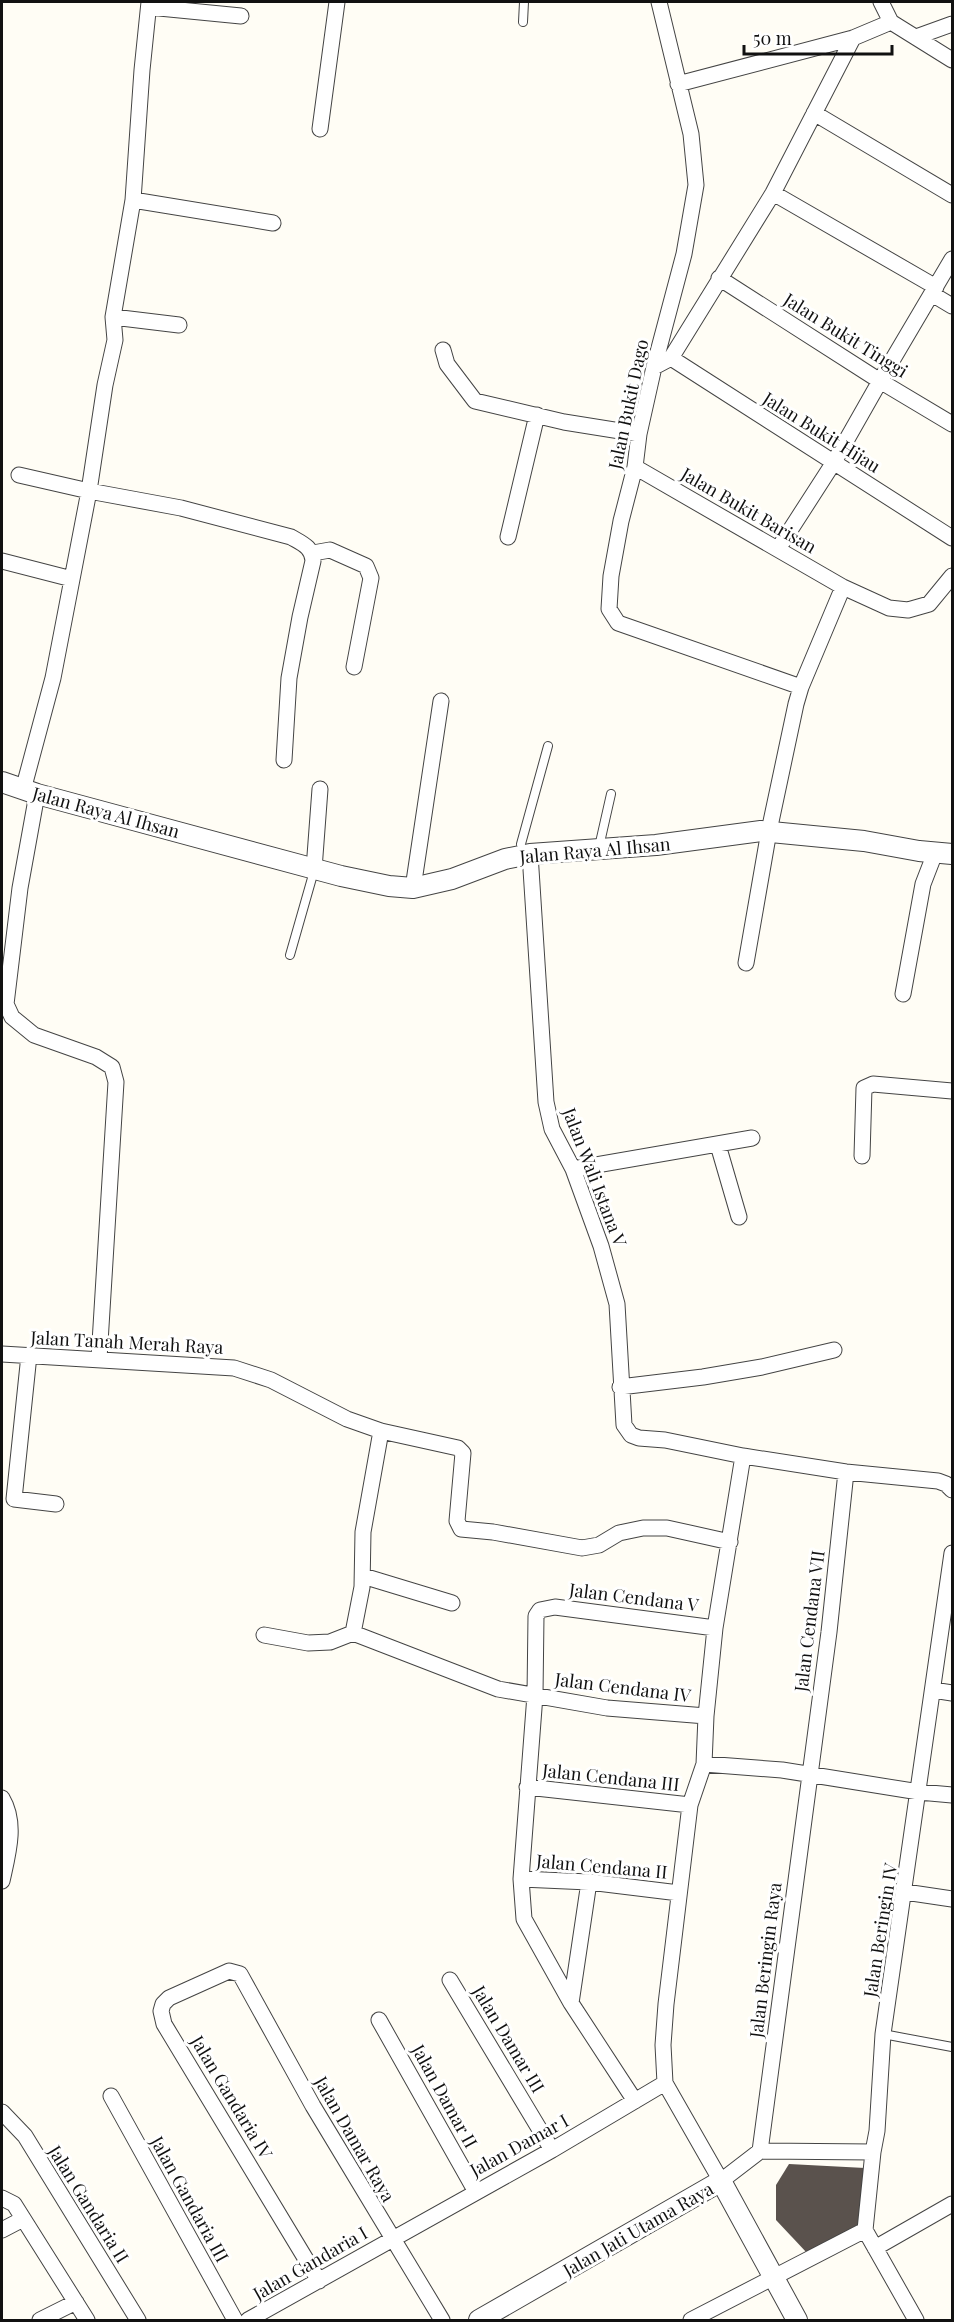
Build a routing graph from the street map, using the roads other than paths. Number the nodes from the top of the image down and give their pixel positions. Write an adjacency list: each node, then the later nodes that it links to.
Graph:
1 (338, 2): 15 (street)
2 (524, 2): 7 (lane)
3 (658, 2): 13 (street, Jalan Bukit Dago)
4 (881, 2): 8 (street)
5 (149, 4): 6 (street); 18 (street)
6 (241, 16)
7 (524, 22)
8 (891, 22): 10 (street); 11 (street)
9 (952, 24): 10 (street)
10 (916, 37): 12 (street)
11 (853, 38): 13 (street); 14 (street)
12 (952, 60)
13 (678, 84): 28 (street, Jalan Bukit Dago)
14 (814, 113): 16 (street); 17 (street)
15 (320, 129)
16 (772, 194): 21 (street); 22 (street)
17 (952, 195)
18 (133, 200): 19 (street); 24 (street)
19 (273, 223)
20 (952, 260): 22 (street)
21 (719, 278): 27 (street); 29 (street, Jalan Bukit Tinggi)
22 (941, 283): 23 (street); 29 (street)
23 (952, 306)
24 (113, 317): 25 (street); 36 (street)
25 (179, 325)
26 (444, 350): 30 (street)
27 (670, 358): 28 (street); 33 (street, Jalan Bukit Hijau)
28 (654, 367): 32 (street, Jalan Bukit Dago)
29 (880, 381): 31 (street, Jalan Bukit Tinggi); 33 (street)
30 (537, 415): 32 (street); 37 (street)
31 (952, 424)
32 (639, 434): 34 (street, Jalan Bukit Dago)
33 (834, 462): 38 (street, Jalan Bukit Hijau); 39 (street)
34 (635, 467): 39 (street, Jalan Bukit Barisan); 46 (street, Jalan Bukit Dago)
35 (19, 475): 36 (street)
36 (89, 491): 40 (street); 43 (street)
37 (508, 537)
38 (952, 538)
39 (778, 549): 44 (street, Jalan Bukit Barisan)
40 (313, 553): 45 (street); 49 (street)
41 (2, 561): 43 (street)
42 (952, 576): 44 (street, Jalan Bukit Barisan)
43 (72, 579): 52 (street)
44 (843, 587): 46 (street)
45 (354, 667)
46 (801, 687): 54 (street)
47 (441, 701): 59 (street)
48 (548, 746): 56 (lane)
49 (284, 760)
50 (2, 782): 52 (street, Jalan Raya Al Ihsan)
51 (320, 789): 58 (street)
52 (30, 792): 58 (street, Jalan Raya Al Ihsan); 72 (street)
53 (611, 794): 55 (lane)
54 (765, 831): 55 (street, Jalan Raya Al Ihsan); 57 (street, Jalan Raya Al Ihsan); 61 (street)
55 (599, 849): 56 (street, Jalan Raya Al Ihsan)
56 (522, 851): 59 (street, Jalan Raya Al Ihsan); 67 (street, Jalan Wali Istana V)
57 (944, 853): 62 (street)
58 (314, 870): 59 (street, Jalan Raya Al Ihsan); 60 (lane)
59 (413, 888)
60 (290, 955)
61 (746, 963)
62 (903, 994)
63 (952, 1091): 66 (street)
64 (752, 1138): 65 (street)
65 (718, 1145): 67 (street); 68 (street)
66 (862, 1156)
67 (573, 1169): 73 (street, Jalan Wali Istana V)
68 (739, 1218)
69 (834, 1350): 73 (street)
70 (2, 1354): 71 (street, Jalan Tanah Merah Raya)
71 (29, 1355): 72 (street, Jalan Tanah Merah Raya); 78 (street)
72 (99, 1359): 74 (street, Jalan Tanah Merah Raya)
73 (620, 1387): 75 (street, Jalan Wali Istana V)
74 (381, 1431): 79 (street, Jalan Tanah Merah Raya); 81 (street)
75 (743, 1456): 76 (street, Jalan Wali Istana V); 79 (street)
76 (846, 1472): 77 (street, Jalan Wali Istana V); 91 (street, Jalan Cendana VII)
77 (952, 1490)
78 (56, 1504)
79 (730, 1542): 83 (street)
80 (952, 1553): 86 (street, Jalan Beringin IV)
81 (363, 1576): 82 (street); 84 (street)
82 (452, 1603)
83 (715, 1628): 88 (street, Jalan Cendana V); 89 (street)
84 (353, 1633): 85 (street); 88 (street, Jalan Cendana IV)
85 (264, 1635)
86 (933, 1690): 87 (street); 93 (street, Jalan Beringin IV)
87 (952, 1693)
88 (535, 1695): 89 (street, Jalan Cendana IV); 92 (street)
89 (706, 1716): 90 (street)
90 (704, 1764): 91 (street); 96 (street)
91 (809, 1774): 93 (street); 114 (street, Jalan Beringin Raya)
92 (527, 1787): 96 (street, Jalan Cendana III); 97 (street)
93 (919, 1792): 94 (street); 100 (street, Jalan Beringin IV)
94 (952, 1795)
95 (2, 1798): 98 (street)
96 (690, 1805): 101 (street)
97 (521, 1879): 99 (street, Jalan Cendana II); 105 (street)
98 (2, 1881)
99 (589, 1882): 101 (street, Jalan Cendana II); 105 (street)
100 (905, 1892): 102 (street); 107 (street, Jalan Beringin IV)
101 (679, 1893): 109 (street)
102 (952, 1899)
103 (240, 1974): 123 (street, Jalan Damar Raya); 126 (street, Jalan Gandaria IV)
104 (450, 1980): 113 (street, Jalan Damar III)
105 (571, 2003): 111 (street)
106 (379, 2020): 117 (street, Jalan Damar II)
107 (884, 2034): 108 (lane); 115 (street, Jalan Beringin IV)
108 (952, 2047)
109 (665, 2083): 111 (street, Jalan Damar I); 116 (street)
110 (111, 2096): 131 (street, Jalan Gandaria III)
111 (635, 2101): 113 (street, Jalan Damar I)
112 (2, 2112): 130 (street, Jalan Gandaria II)
113 (552, 2150): 117 (street, Jalan Damar I)
114 (760, 2151): 115 (street); 116 (street)
115 (873, 2152): 122 (street, Jalan Beringin IV)
116 (721, 2181): 125 (street, Jalan Jati Utama Raya); 134 (street, Jalan Jati Utama Raya)
117 (476, 2192): 123 (street, Jalan Damar I)
118 (2, 2198): 120 (street)
119 (952, 2204): 124 (street)
120 (23, 2219): 121 (street); 127 (street)
121 (2, 2230)
122 (865, 2230): 124 (street); 125 (street)
123 (391, 2238): 126 (street, Jalan Gandaria I); 133 (street, Jalan Damar Raya)
124 (875, 2248): 137 (street)
125 (773, 2278): 135 (street); 136 (street, Jalan Jati Utama Raya)
126 (319, 2281): 132 (street, Jalan Gandaria I)
127 (76, 2302): 128 (street); 129 (street)
128 (40, 2320)
129 (87, 2320)
130 (138, 2320)
131 (236, 2320)
132 (248, 2320)
133 (442, 2320)
134 (479, 2320)
135 (691, 2320)
136 (797, 2320)
137 (916, 2320)

